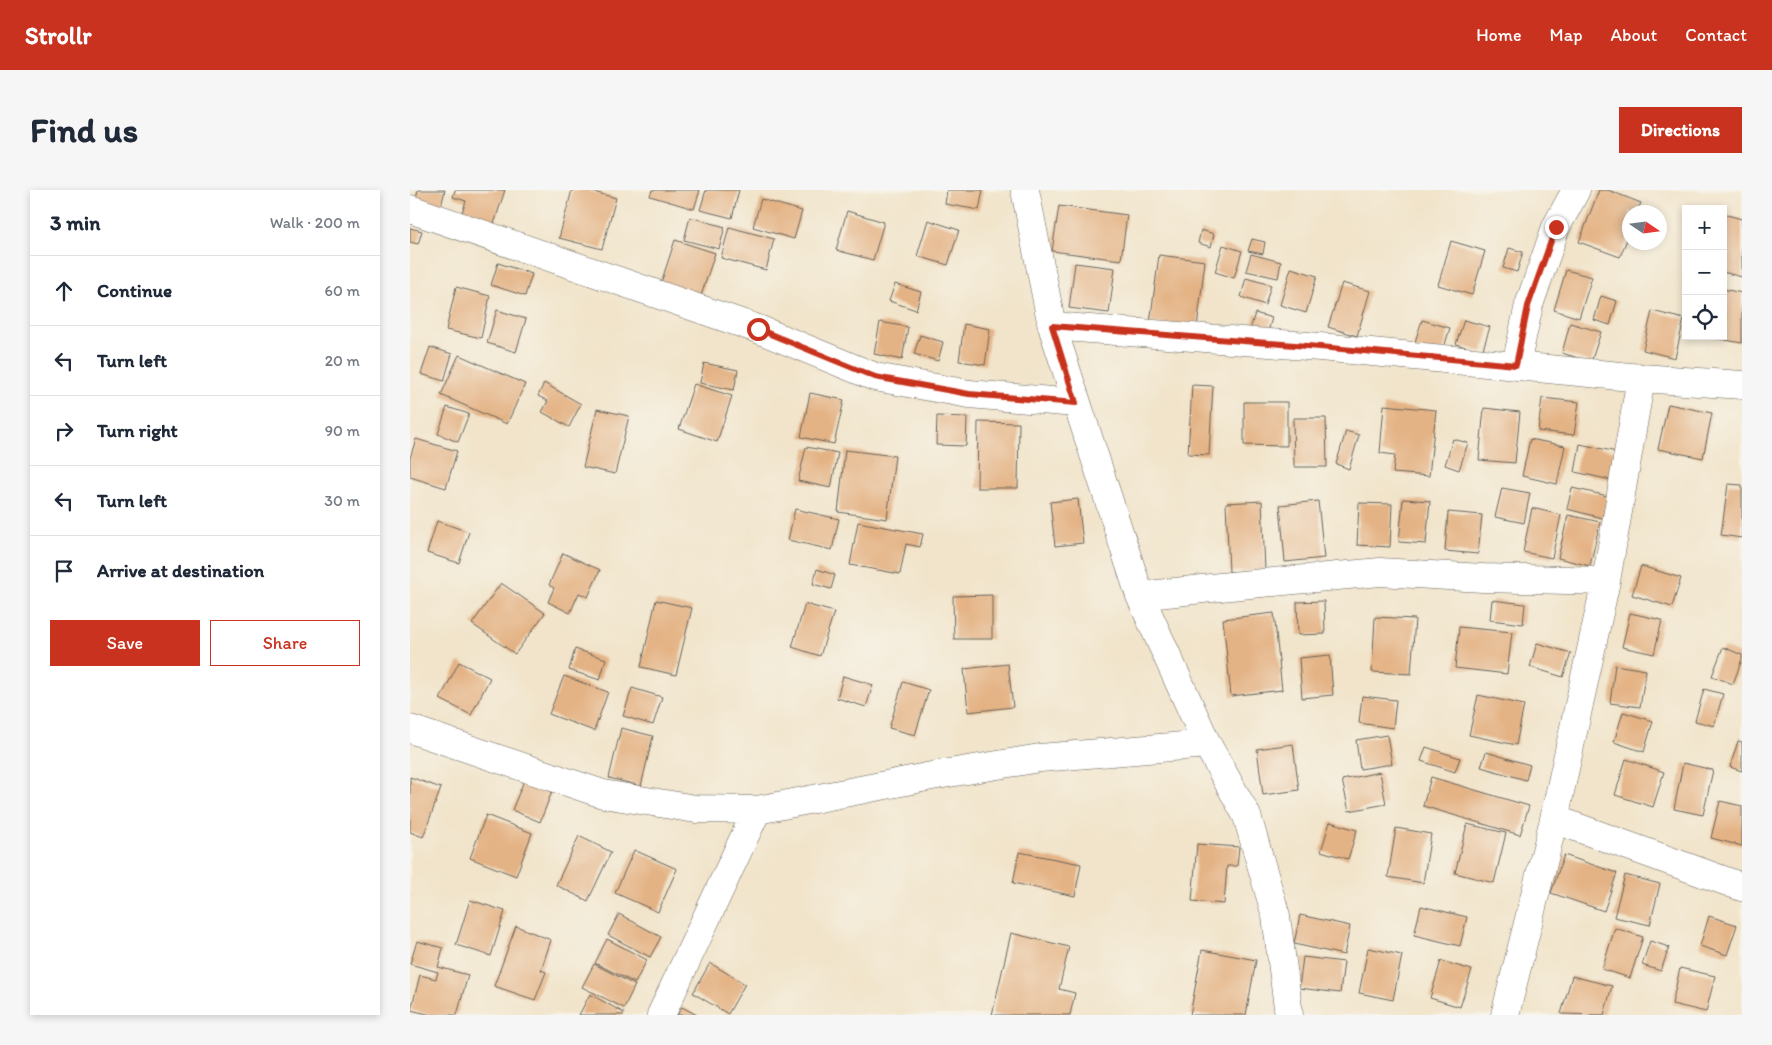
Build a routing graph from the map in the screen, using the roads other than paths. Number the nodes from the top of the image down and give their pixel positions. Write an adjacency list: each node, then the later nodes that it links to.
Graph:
1 (1025, 190): 4 (street)
2 (1576, 190): 5 (street)
3 (410, 209): 8 (street)
4 (1052, 326): 5 (street); 8 (street)
5 (1516, 365): 6 (street)
6 (1641, 378): 7 (street); 9 (street)
7 (1742, 384)
8 (1076, 403): 10 (street)
9 (1606, 581): 10 (street); 14 (street)
10 (1140, 596): 12 (street)
11 (410, 729): 13 (street)
12 (1207, 744): 13 (street); 17 (street)
13 (757, 810): 16 (street)
14 (1554, 819): 15 (street); 18 (street)
15 (1742, 887)
16 (661, 1015)
17 (1289, 1015)
18 (1505, 1015)

